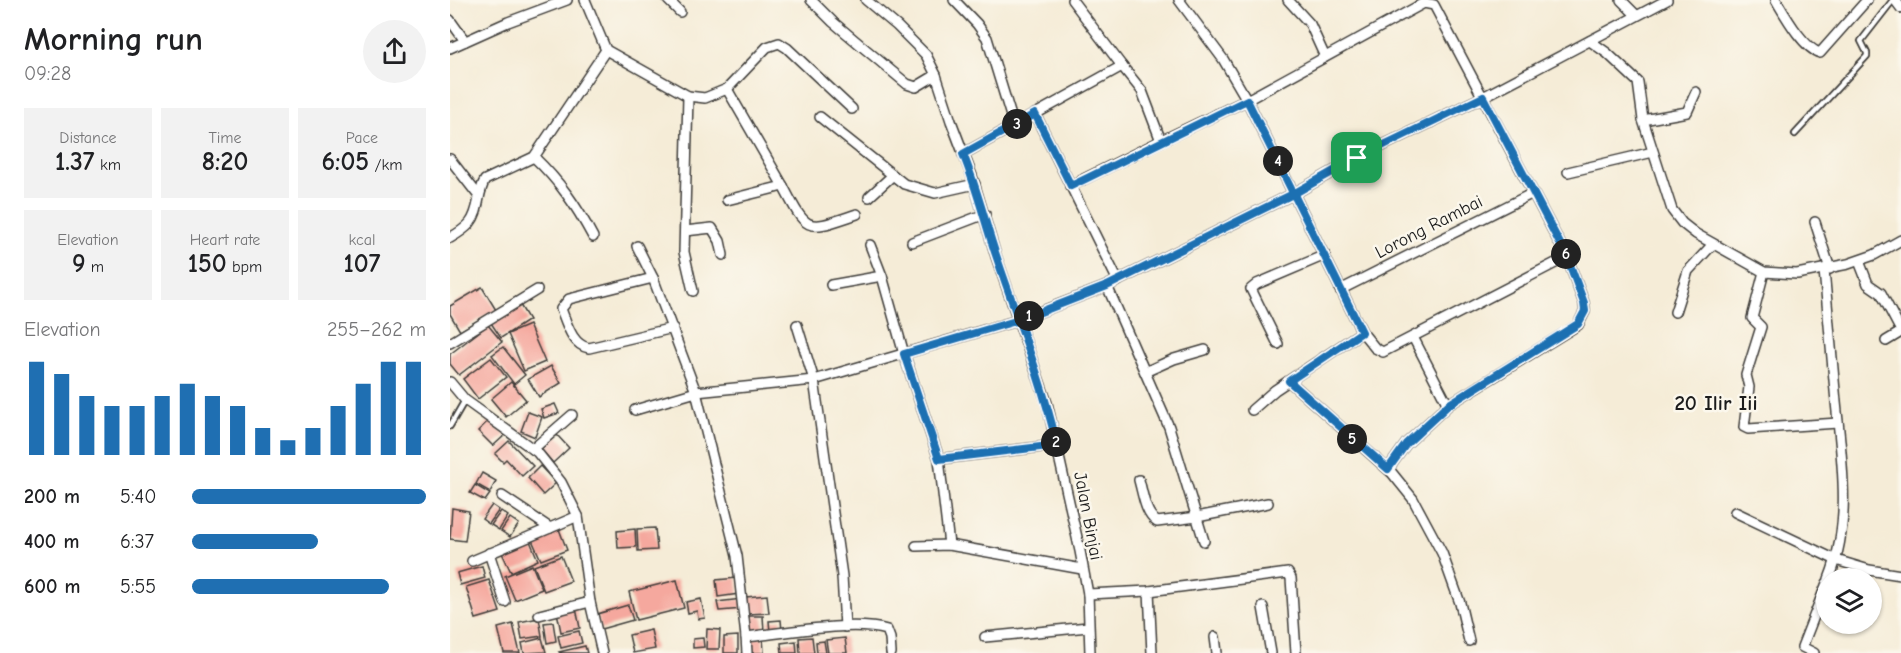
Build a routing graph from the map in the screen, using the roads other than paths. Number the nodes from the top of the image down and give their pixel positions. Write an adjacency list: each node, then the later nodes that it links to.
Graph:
1 (567, 0): 21 (street)
2 (585, 0): 23 (street)
3 (668, 0): 17 (street)
4 (811, 0): 26 (street)
5 (866, 0): 26 (street, Jalan Binjai)
6 (954, 0): 36 (street)
7 (1072, 0): 25 (street)
8 (1179, 0): 31 (street)
9 (1288, 0): 24 (street)
10 (1621, 0): 18 (street)
11 (1667, 0): 18 (street)
12 (1776, 0): 13 (street)
13 (1867, 0)
14 (1894, 0): 16 (street); 37 (lane)
15 (1425, 1): 24 (street); 30 (street)
16 (1901, 8)
17 (680, 12)
18 (1635, 15): 20 (street)
19 (450, 20): 21 (street)
20 (1590, 40): 30 (street); 35 (street)
21 (465, 41): 22 (street)
22 (450, 48)
23 (606, 50): 29 (street); 41 (street)
24 (1324, 57): 31 (street)
25 (1122, 66): 33 (street); 38 (street)
26 (936, 75): 40 (street, Jalan Binjai)
27 (727, 89): 29 (street); 32 (street); 46 (street)
28 (1696, 92): 35 (street)
29 (688, 96): 56 (street)
30 (1483, 97): 48 (street); 49 (street)
31 (1247, 100): 38 (street); 48 (street)
32 (852, 109)
33 (1035, 114): 36 (street); 47 (street)
34 (820, 117): 44 (street)
35 (1643, 120): 39 (street)
36 (1014, 126): 40 (street)
37 (1795, 134)
38 (1161, 141): 47 (street)
39 (1653, 152): 43 (street); 61 (street)
40 (963, 154): 45 (street, Jalan Binjai)
41 (534, 157): 50 (street); 57 (street)
42 (450, 159): 50 (street)
43 (1568, 172)
44 (893, 175): 45 (street); 51 (street)
45 (975, 184): 54 (street, Jalan Binjai)
46 (783, 186): 52 (street); 53 (street)
47 (1071, 186): 72 (street)
48 (1295, 193): 65 (street); 72 (street)
49 (1533, 193): 66 (street); 75 (street, Lorong Rambai)
50 (478, 195): 58 (street)
51 (869, 197)
52 (727, 200)
53 (857, 214)
54 (985, 214): 60 (street); 79 (street, Jalan Binjai)
55 (1815, 222): 68 (street)
56 (685, 231): 64 (street); 77 (street)
57 (593, 237)
58 (450, 238)
59 (1901, 240): 67 (street)
60 (912, 242)
61 (1713, 244): 69 (street); 78 (street)
62 (870, 245): 70 (street)
63 (637, 246): 71 (street)
64 (723, 255)
65 (1325, 255): 75 (street); 87 (street)
66 (1567, 257): 84 (street); 96 (street)
67 (1859, 261): 68 (street); 83 (street)
68 (1827, 269): 69 (street); 100 (street)
69 (1764, 272): 100 (street)
70 (882, 276): 73 (street); 89 (street)
71 (653, 278): 81 (street); 81 (street)
72 (1118, 281): 74 (street)
73 (831, 285)
74 (1107, 286): 79 (street); 90 (street)
75 (1340, 290): 82 (street)
76 (537, 291): 86 (street)
77 (693, 291)
78 (1675, 312)
79 (1019, 320): 89 (street); 102 (street, Jalan Binjai)
80 (797, 325): 91 (street)
81 (673, 328): 94 (street)
82 (1362, 332): 84 (street); 92 (street)
83 (1901, 332): 85 (street)
84 (1413, 337): 96 (street)
85 (1886, 341)
86 (450, 343)
87 (1278, 345)
88 (1205, 350): 90 (street)
89 (904, 354): 91 (street); 104 (street)
90 (1145, 372): 111 (street)
91 (814, 380): 94 (street); 129 (street)
92 (1289, 381): 98 (street); 105 (street)
93 (450, 382): 95 (street)
94 (696, 392): 97 (street); 131 (street)
95 (465, 400): 101 (lane); 103 (street)
96 (1448, 405): 105 (street)
97 (635, 410)
98 (1252, 410)
99 (572, 415): 103 (street)
100 (1838, 423): 117 (street)
101 (450, 426)
102 (1057, 445): 104 (street); 120 (street, Jalan Binjai)
103 (533, 449): 110 (street)
104 (939, 459): 114 (street)
105 (1388, 469): 134 (street)
106 (1139, 480): 111 (street)
107 (502, 496): 112 (street)
108 (1268, 503): 111 (street)
109 (1735, 512): 117 (street)
110 (578, 516): 112 (street); 125 (street)
111 (1197, 517): 113 (street)
112 (550, 528): 116 (street)
113 (1204, 541)
114 (949, 545): 115 (street); 120 (street)
115 (916, 546)
116 (489, 553): 118 (street); 124 (street)
117 (1836, 560): 119 (street); 121 (street)
118 (472, 561)
119 (1833, 568)
120 (1082, 569): 123 (street, Jalan Binjai)
121 (1901, 575)
122 (1149, 591): 123 (street); 140 (street); 143 (street)
123 (1088, 594): 130 (street, Jalan Binjai)
124 (505, 602)
125 (590, 602): 128 (street); 136 (street)
126 (1263, 607): 142 (street)
127 (1816, 612): 135 (street)
128 (538, 615)
129 (845, 627): 131 (street); 138 (street)
130 (1088, 627): 132 (street); 139 (street, Jalan Binjai)
131 (746, 636): 137 (street)
132 (985, 637)
133 (1215, 637): 141 (street)
134 (1469, 641)
135 (1801, 650): 144 (street)
136 (602, 653)
137 (747, 653)
138 (891, 653)
139 (1090, 653)
140 (1152, 653)
141 (1217, 653)
142 (1270, 653)
143 (1296, 653)
144 (1814, 653)

